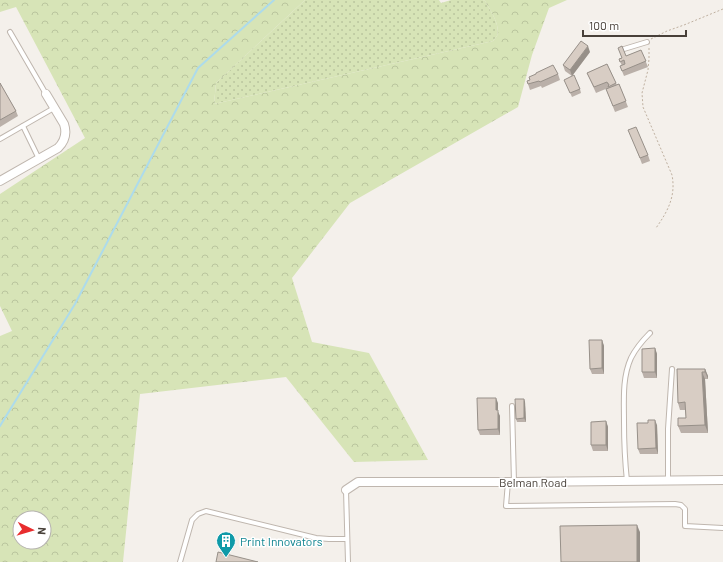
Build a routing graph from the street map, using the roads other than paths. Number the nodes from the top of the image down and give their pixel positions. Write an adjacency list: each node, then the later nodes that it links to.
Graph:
1 (10, 32): 4 (lane)
2 (647, 42): 3 (lane)
3 (624, 49)
4 (46, 94): 5 (street)
5 (55, 107): 6 (lane); 8 (street)
6 (23, 126): 7 (lane); 8 (lane)
7 (0, 139)
8 (38, 159): 9 (street)
9 (0, 181)
10 (650, 333): 14 (lane)
11 (672, 369): 15 (lane)
12 (512, 406): 16 (lane)
13 (723, 480): 15 (street, Belman Road)
14 (628, 481): 15 (street, Belman Road); 16 (street, Belman Road)
15 (668, 481)
16 (511, 482): 17 (street, Belman Road); 18 (lane)
17 (346, 490): 19 (lane)
18 (723, 528)
19 (347, 539): 20 (lane); 21 (lane)
20 (180, 562)
21 (348, 562)

